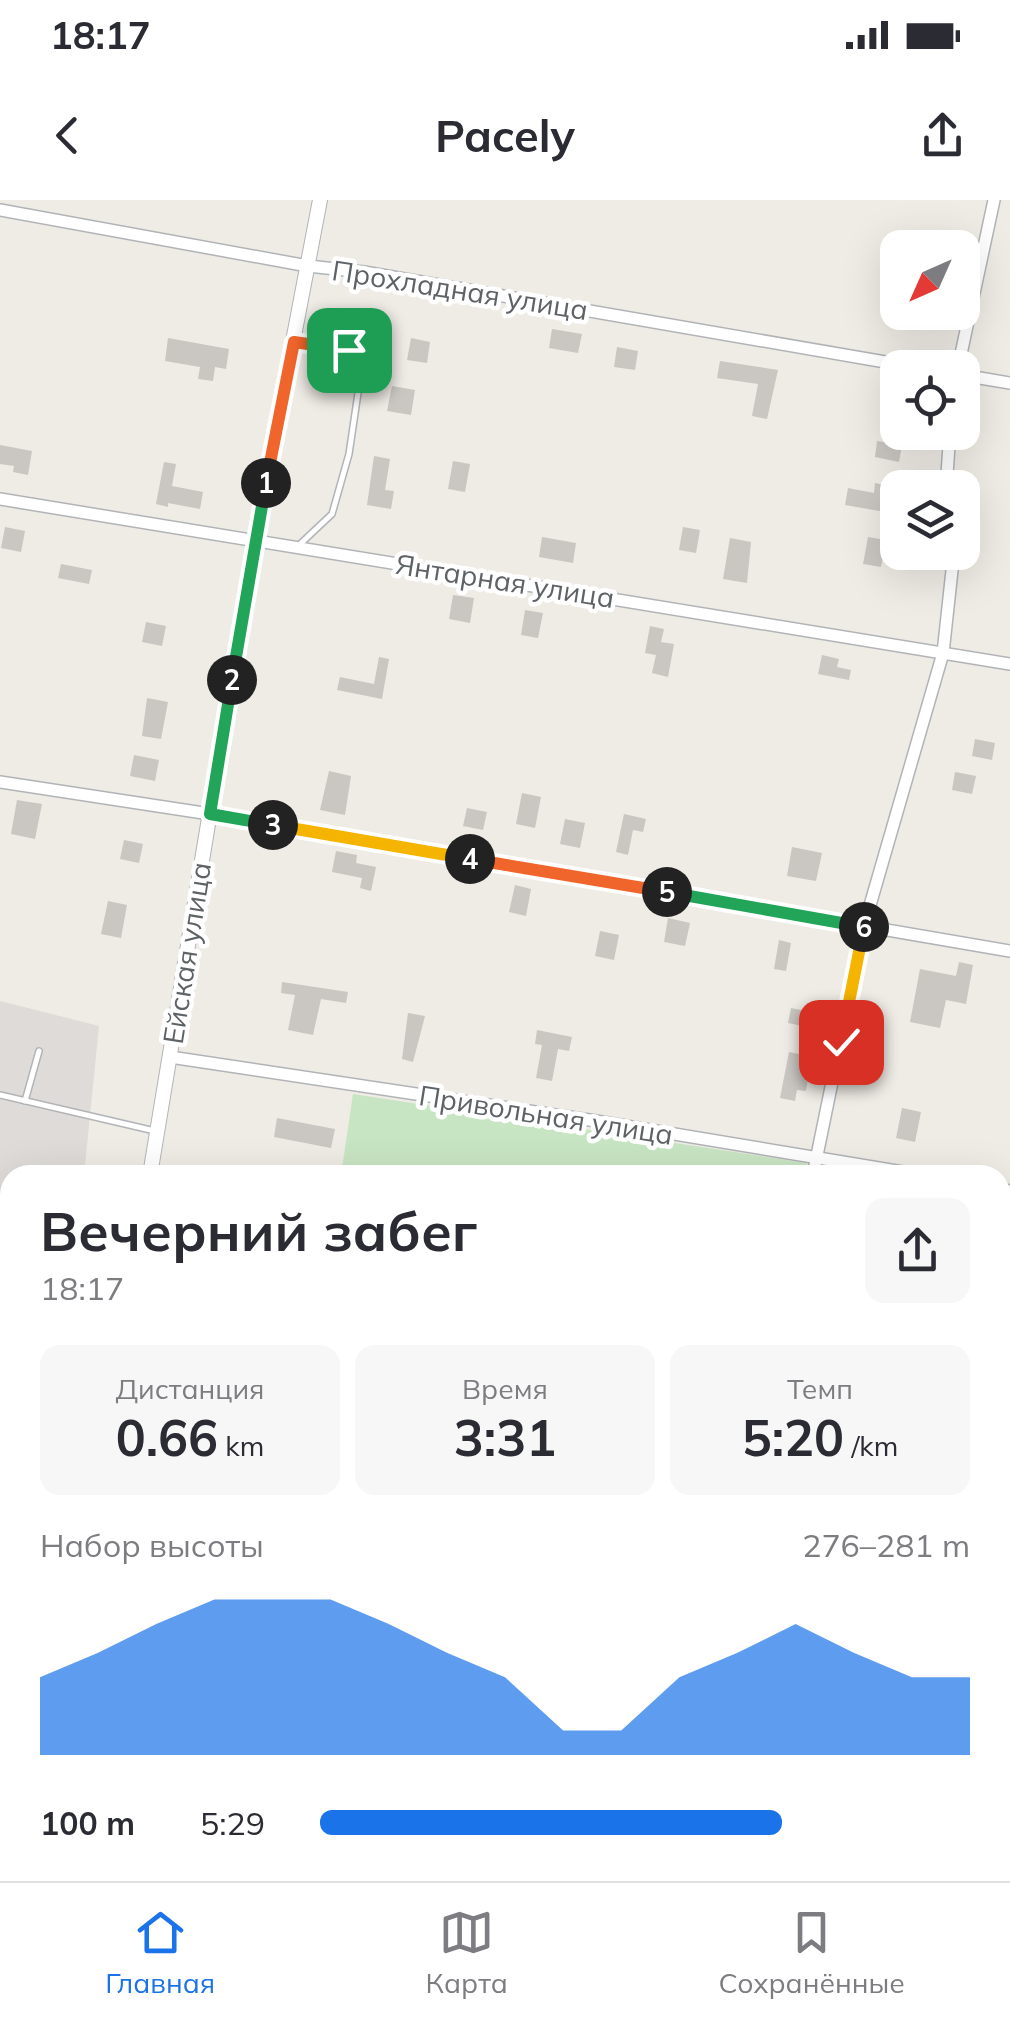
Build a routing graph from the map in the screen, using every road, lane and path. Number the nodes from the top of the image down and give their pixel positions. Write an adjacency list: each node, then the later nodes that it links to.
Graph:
1 (320, 200): 4 (street, Ейская улица)
2 (994, 200): 6 (street)
3 (0, 210): 4 (street, Прохладная улица)
4 (308, 266): 5 (street, Ейская улица); 7 (street, Прохладная улица)
5 (294, 342): 11 (street, Ейская улица); 12 (lane)
6 (962, 350)
7 (880, 361)
8 (980, 378): 9 (street)
9 (1010, 383)
10 (0, 499): 11 (street, Янтарная улица)
11 (255, 540): 12 (street, Янтарная улица); 17 (street, Ейская улица)
12 (295, 547): 14 (street, Янтарная улица)
13 (952, 570): 14 (street)
14 (943, 653): 15 (street, Янтарная улица); 18 (street)
15 (1010, 664)
16 (0, 782): 17 (street)
17 (210, 814): 18 (street); 21 (street, Ейская улица)
18 (864, 926): 19 (street); 25 (street)
19 (1010, 951)
20 (39, 1050): 23 (lane)
21 (170, 1057): 24 (street, Ейская улица); 25 (street, Привольная улица)
22 (0, 1095): 23 (lane)
23 (26, 1101): 24 (lane)
24 (158, 1132): 26 (street, Ейская улица)
25 (818, 1157): 27 (street); 28 (street, Привольная улица)
26 (152, 1165)
27 (816, 1165)
28 (864, 1165)

